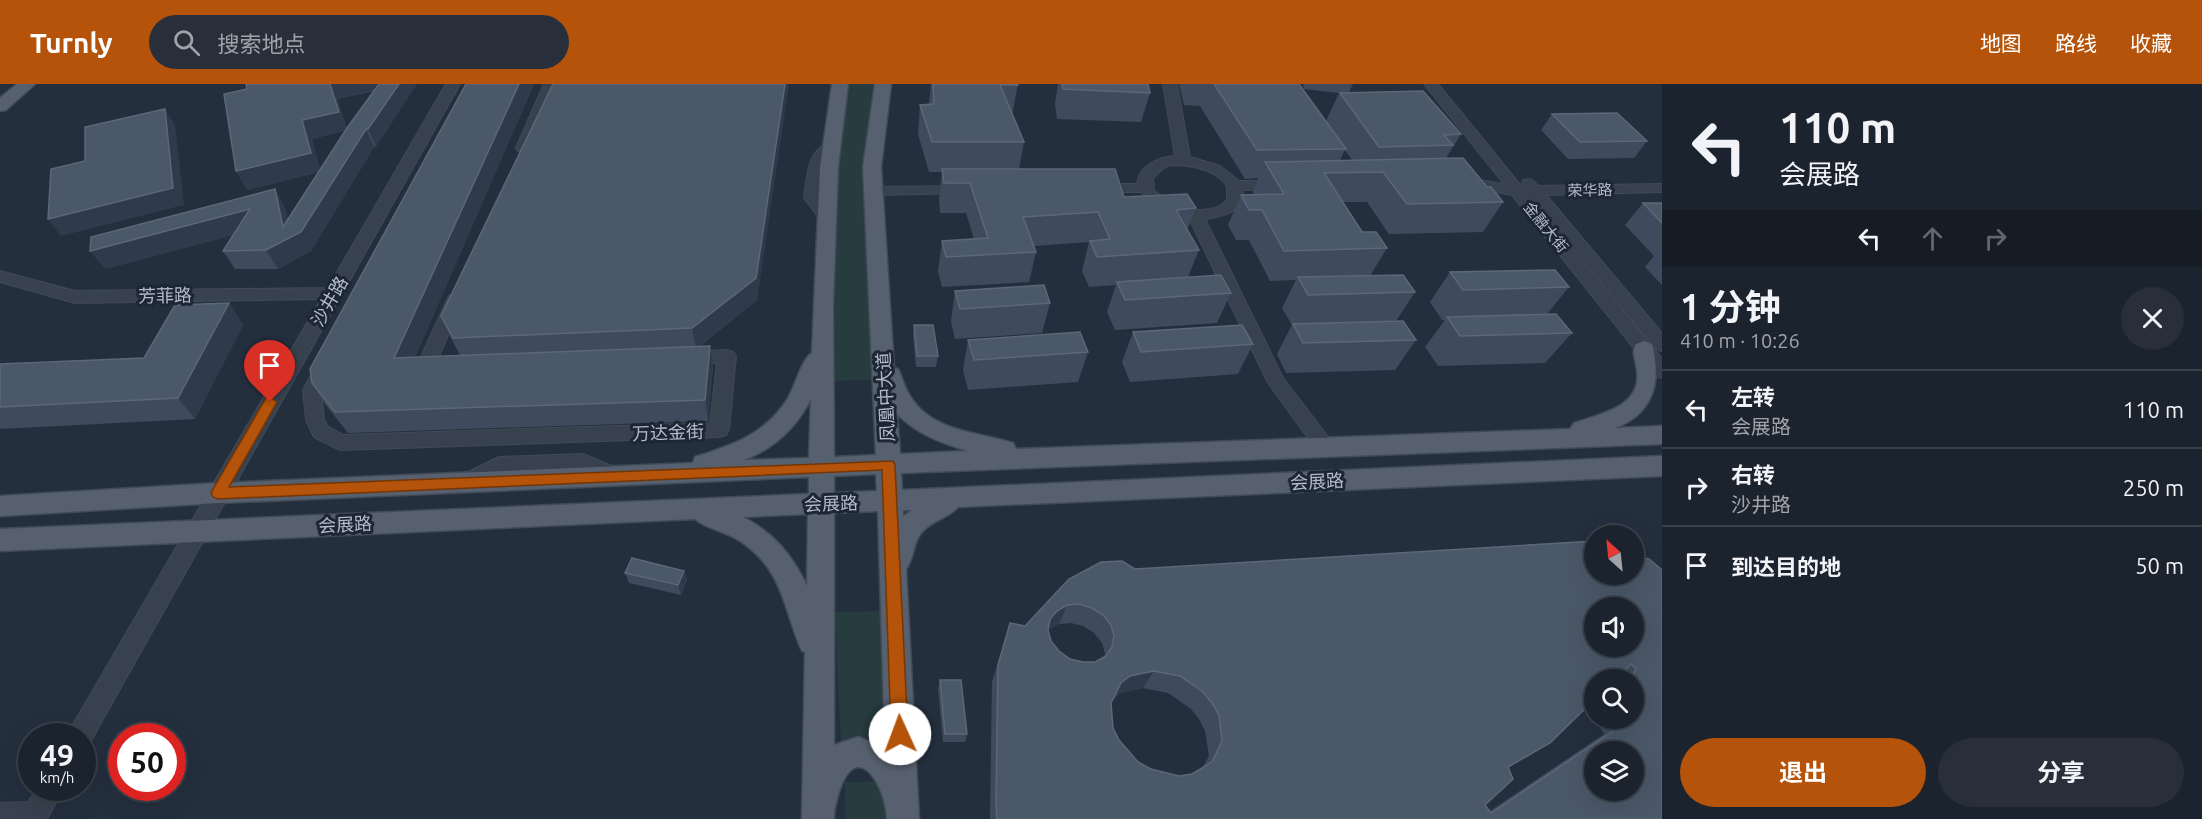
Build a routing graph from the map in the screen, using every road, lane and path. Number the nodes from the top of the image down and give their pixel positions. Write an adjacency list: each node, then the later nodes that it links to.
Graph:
1 (11, 84): 10 (main road)
2 (27, 84): 11 (main road)
3 (453, 84): 27 (street, 沙井路)
4 (551, 84): 13 (street)
5 (840, 84): 29 (main road)
6 (883, 84): 21 (main road, 凤凰中大道)
7 (1170, 84): 12 (street)
8 (1431, 84): 22 (street, 金融大街)
9 (1446, 84): 23 (street, 金融大街)
10 (0, 93)
11 (0, 106)
12 (1183, 160): 16 (street); 17 (street)
13 (514, 169)
14 (1451, 181): 22 (street, 荣华路)
15 (1295, 185): 16 (street)
16 (1236, 186): 24 (street)
17 (1145, 188): 19 (street); 24 (street)
18 (1662, 188): 23 (street, 荣华路)
19 (1086, 189)
20 (980, 190): 21 (street)
21 (874, 191): 28 (main road, 凤凰中大道)
22 (1517, 191): 23 (street, 荣华路); 30 (street, 金融大街)
23 (1534, 191): 30 (street, 金融大街)
24 (1195, 214): 37 (street)
25 (0, 276): 27 (street, 芳菲路)
26 (462, 285): 33 (street)
27 (333, 293): 43 (street, 沙井路)
28 (880, 314): 38 (main road); 39 (main road, 凤凰中大道)
29 (823, 341): 41 (main road); 42 (main road)
30 (1653, 347): 34 (street, 金融大街); 36 (main road)
31 (335, 348): 32 (street, 万达金街)
32 (669, 359)
33 (448, 369)
34 (1662, 371)
35 (1662, 435): 36 (main road, 会展路)
36 (1543, 440): 37 (main road, 会展路)
37 (1325, 447): 38 (main road, 会展路)
38 (1039, 458): 39 (main road, 会展路)
39 (888, 465): 41 (main road, 会展路); 45 (main road, 凤凰中大道)
40 (1662, 466): 44 (main road, 会展路)
41 (822, 467): 42 (main road, 会展路); 46 (main road)
42 (652, 475): 43 (main road, 会展路)
43 (218, 493): 47 (main road, 会展路); 49 (street, 沙井路)
44 (1001, 495): 45 (main road, 会展路); 51 (main road)
45 (890, 500): 46 (main road, 会展路); 51 (main road, 凤凰中大道)
46 (822, 503): 48 (main road, 会展路); 52 (main road)
47 (0, 506)
48 (689, 509): 49 (main road, 会展路); 52 (main road)
49 (196, 531): 50 (main road, 会展路); 53 (street, 沙井路)
50 (0, 540)
51 (894, 599): 55 (main road, 凤凰中大道)
52 (819, 672): 58 (main road)
53 (87, 723)
54 (43, 801): 57 (street)
55 (903, 810): 58 (main road)
56 (0, 816): 57 (street)
57 (34, 817)
58 (817, 818)

